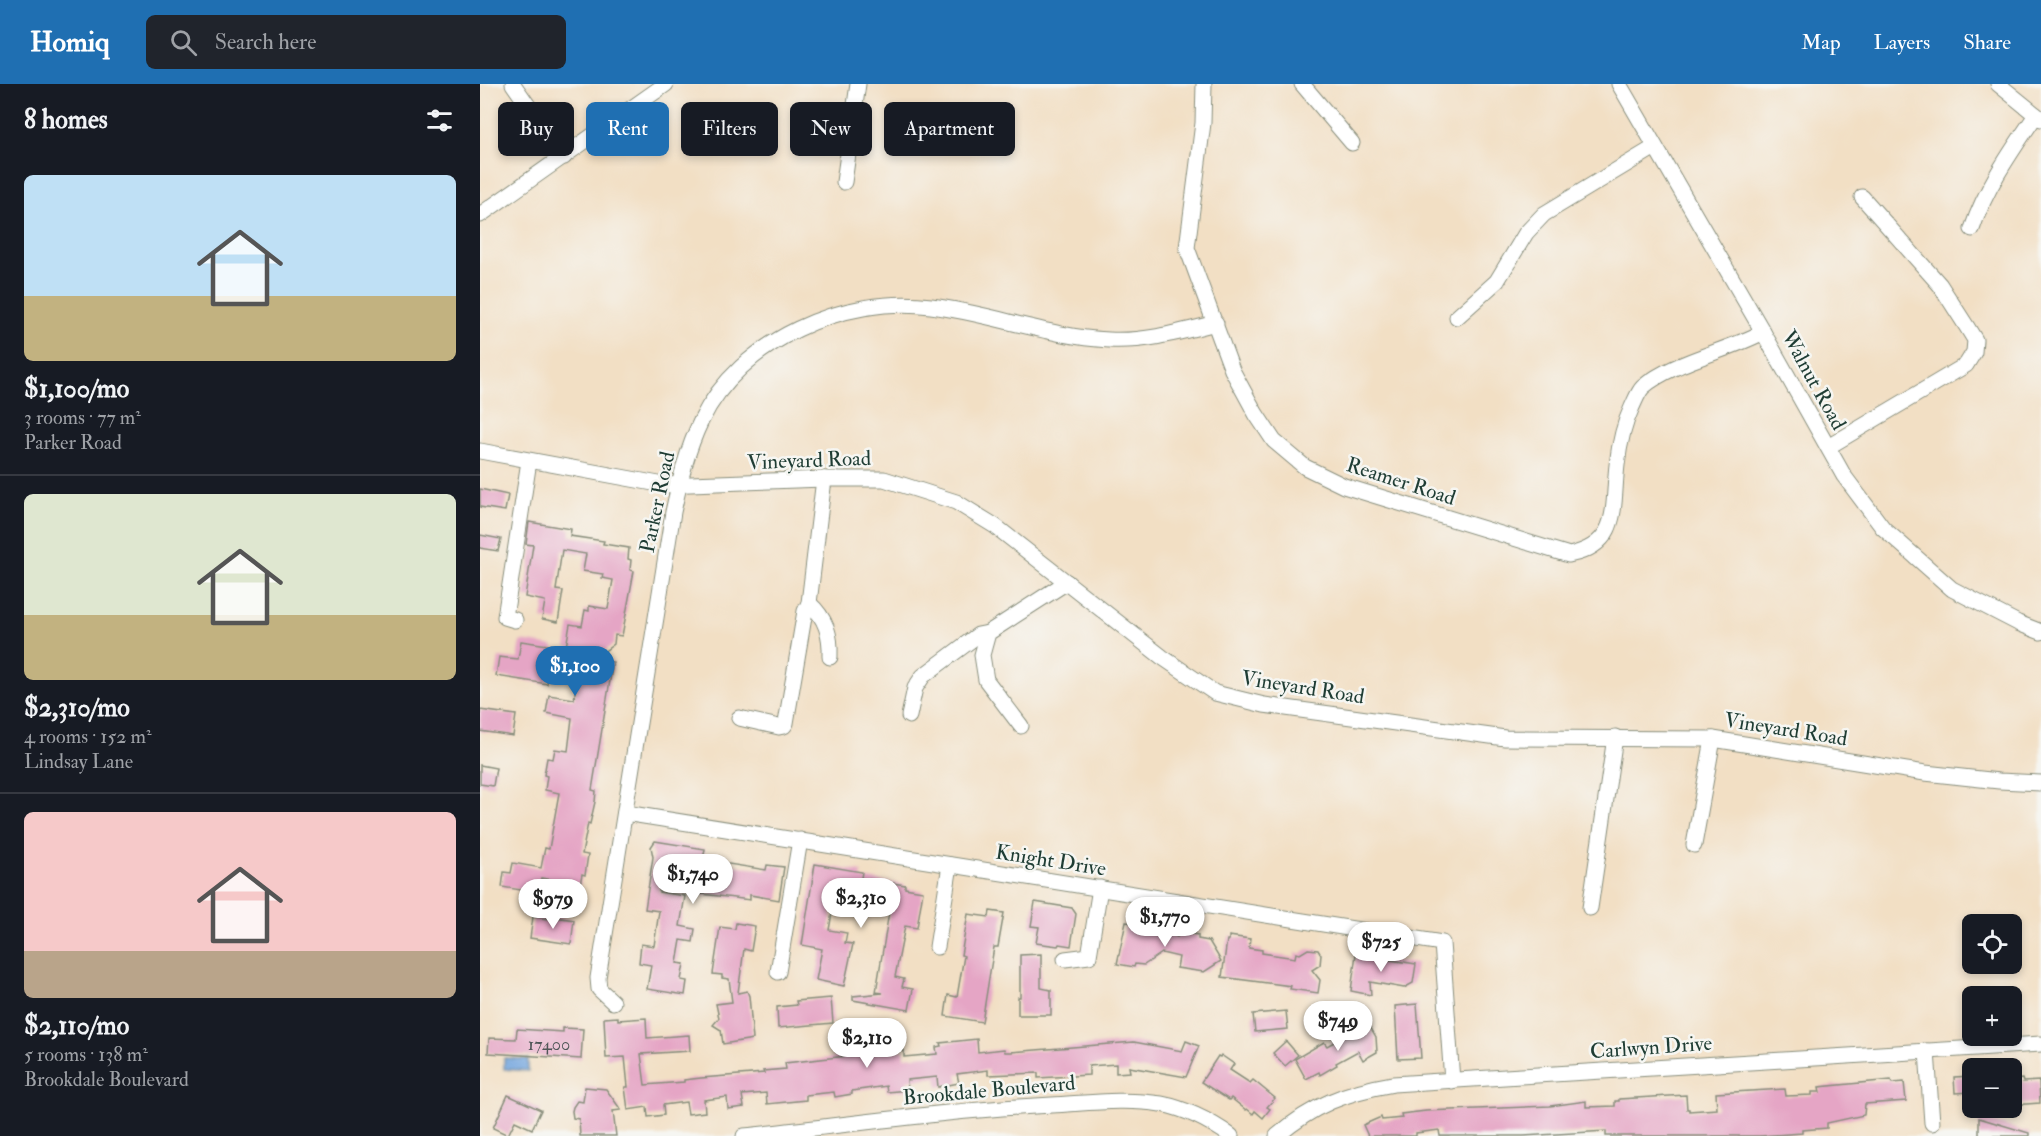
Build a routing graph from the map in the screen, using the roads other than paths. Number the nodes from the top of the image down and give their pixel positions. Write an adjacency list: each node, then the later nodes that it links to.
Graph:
1 (513, 84): 11 (street)
2 (666, 84): 11 (street)
3 (858, 84): 12 (street)
4 (1204, 84): 17 (street, Reamer Road)
5 (1302, 84): 9 (street)
6 (1619, 84): 10 (street, Walnut Road)
7 (1998, 84): 8 (street)
8 (2039, 117): 15 (street)
9 (1352, 142)
10 (1654, 147): 16 (street); 18 (street, Walnut Road)
11 (564, 157): 14 (street)
12 (844, 182)
13 (1862, 197): 19 (street)
14 (480, 215)
15 (1972, 229)
16 (1457, 317)
17 (1216, 323): 18 (street, Reamer Road); 23 (street, Parker Road)
18 (1763, 332): 19 (street, Walnut Road)
19 (1828, 447): 27 (street, Walnut Road)
20 (480, 452): 21 (street, Vineyard Road)
21 (529, 461): 23 (street, Vineyard Road); 26 (street)
22 (824, 479): 23 (street, Vineyard Road); 24 (street, Vineyard Road); 25 (street)
23 (678, 486): 36 (street, Parker Road)
24 (1067, 582): 28 (street); 33 (street, Vineyard Road)
25 (809, 603): 29 (street); 31 (street)
26 (515, 620)
27 (2041, 632)
28 (988, 633): 30 (street); 32 (street)
29 (830, 657)
30 (909, 716)
31 (739, 718)
32 (1021, 726)
33 (1615, 737): 34 (street, Vineyard Road); 41 (street)
34 (1713, 739): 35 (street, Vineyard Road); 38 (street)
35 (2041, 783)
36 (625, 813): 37 (street, Knight Drive); 45 (street, Parker Road)
37 (800, 840): 39 (street, Knight Drive); 44 (street)
38 (1694, 845)
39 (950, 865): 40 (street, Knight Drive); 42 (street)
40 (1100, 888): 43 (street); 48 (street, Knight Drive)
41 (1590, 908)
42 (937, 947)
43 (1065, 959)
44 (778, 972)
45 (613, 1002)
46 (2041, 1044): 47 (street, Carlwyn Drive)
47 (1927, 1051): 48 (street, Carlwyn Drive); 49 (street)
48 (1452, 1081): 52 (street, Carlwyn Drive)
49 (1932, 1123)
50 (744, 1136): 51 (street, Brookdale Boulevard)
51 (1231, 1136)
52 (1277, 1136)

